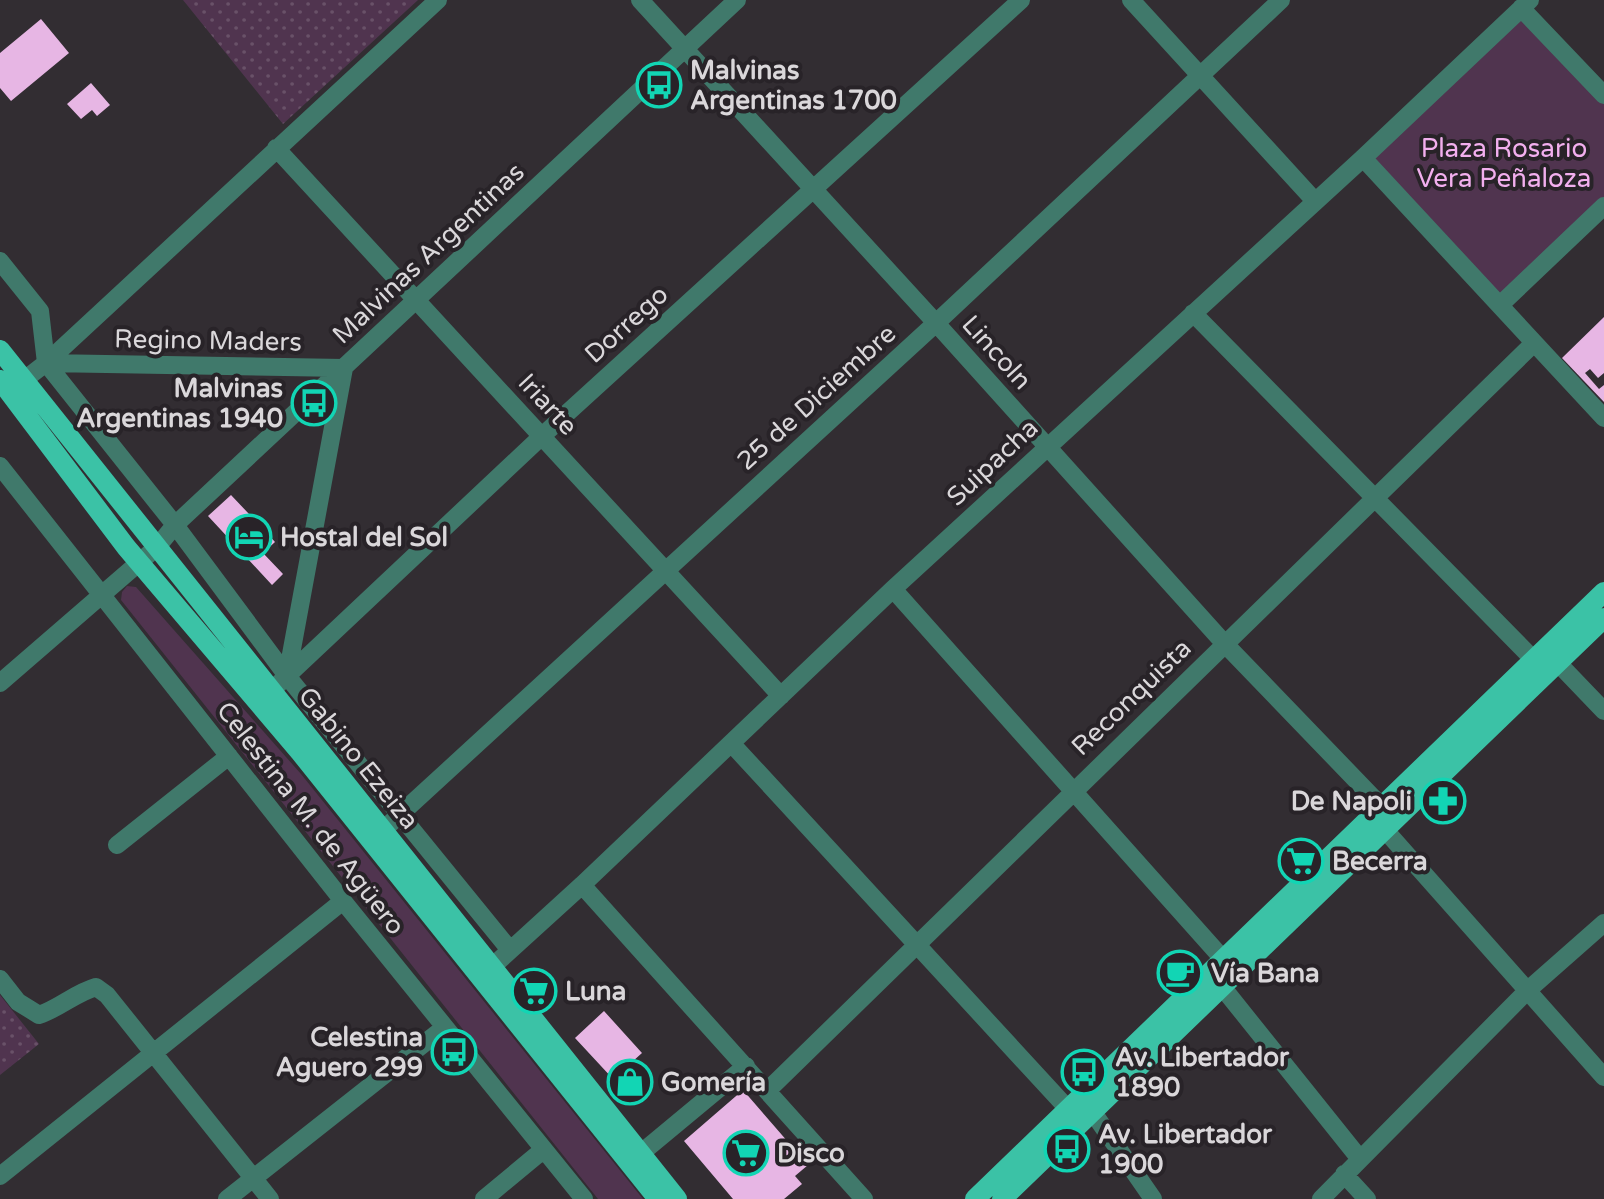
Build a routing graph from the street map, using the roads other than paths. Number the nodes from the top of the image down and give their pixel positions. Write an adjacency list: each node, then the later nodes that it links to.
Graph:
1 (438, 0): 11 (street)
2 (640, 0): 8 (street, Lincoln)
3 (737, 0): 8 (street, Malvinas Argentinas)
4 (1021, 0): 13 (street, Dorrego)
5 (1131, 0): 9 (street)
6 (1281, 0): 9 (street, 25 de Diciembre)
7 (1526, 4): 10 (street); 12 (street, Suipacha)
8 (684, 48): 13 (street, Lincoln); 17 (street, Malvinas Argentinas)
9 (1200, 75): 14 (street); 20 (street, 25 de Diciembre)
10 (1604, 95)
11 (276, 148): 17 (street, Iriarte); 23 (street)
12 (1363, 158): 14 (street, Suipacha); 18 (street)
13 (814, 188): 20 (street, Lincoln); 28 (street, Dorrego)
14 (1314, 200): 19 (street, Suipacha)
15 (1604, 206): 18 (street)
16 (0, 261): 23 (street)
17 (417, 300): 24 (street, Malvinas Argentinas); 28 (street, Iriarte)
18 (1501, 304): 21 (street)
19 (1193, 313): 29 (street, Suipacha); 31 (street)
20 (936, 323): 29 (street, Lincoln); 35 (street, 25 de Diciembre)
21 (1533, 344): 27 (street); 31 (street, Reconquista)
22 (0, 350): 26 (main road, Gabino Ezeiza)
23 (46, 363): 24 (street, Regino Maders); 26 (street); 32 (street)
24 (344, 368): 32 (street, Malvinas Argentinas); 43 (street)
25 (0, 380): 34 (main road, Gabino Ezeiza)
26 (24, 380): 33 (main road, Gabino Ezeiza)
27 (1604, 418)
28 (542, 436): 35 (street, Iriarte); 43 (street, Dorrego)
29 (1047, 447): 36 (street, Suipacha); 40 (street, Lincoln)
30 (1, 471): 38 (street, Celestina M. de Agüero)
31 (1374, 498): 40 (street, Reconquista); 41 (street)
32 (175, 525): 33 (street, Malvinas Argentinas); 43 (street)
33 (157, 547): 34 (street, Malvinas Argentinas); 45 (main road, Gabino Ezeiza)
34 (139, 563): 38 (street, Malvinas Argentinas); 83 (main road, Gabino Ezeiza)
35 (665, 569): 46 (street, Iriarte); 52 (street, 25 de Diciembre)
36 (893, 589): 46 (street, Suipacha); 50 (street)
37 (1604, 592): 41 (main road)
38 (102, 595): 44 (street, Malvinas Argentinas); 49 (street, Celestina M. de Agüero)
39 (1604, 618): 42 (main road)
40 (1224, 643): 50 (street, Reconquista); 51 (street, Lincoln)
41 (1533, 659): 51 (main road)
42 (1557, 662): 47 (street); 54 (main road)
43 (287, 676): 45 (street, Dorrego); 52 (street)
44 (0, 683)
45 (271, 691): 53 (main road, Gabino Ezeiza)
46 (781, 696): 48 (street, Suipacha)
47 (1604, 711)
48 (731, 743): 56 (street, Suipacha); 59 (street)
49 (229, 756): 55 (street); 57 (street, Celestina M. de Agüero)
50 (1074, 790): 59 (street, Reconquista); 61 (street)
51 (1382, 807): 54 (street); 61 (main road)
52 (400, 815): 53 (street, 25 de Diciembre); 60 (street)
53 (383, 830): 62 (main road, Gabino Ezeiza)
54 (1385, 830): 64 (main road); 65 (street)
55 (117, 845)
56 (582, 885): 60 (street, Suipacha); 68 (street)
57 (343, 901): 66 (street, Celestina M. de Agüero); 67 (street)
58 (1604, 923): 65 (street)
59 (917, 944): 70 (street, Reconquista); 71 (street)
60 (510, 950): 62 (street, Suipacha)
61 (1223, 959): 71 (main road)
62 (493, 966): 74 (main road, Gabino Ezeiza)
63 (0, 979): 67 (street)
64 (1223, 988): 72 (main road); 75 (street)
65 (1528, 990): 69 (street); 75 (street)
66 (445, 1027): 73 (street, Celestina M. de Agüero); 78 (street)
67 (154, 1052): 77 (street); 78 (street)
68 (746, 1066): 70 (street); 74 (street)
69 (1604, 1077)
70 (768, 1090): 85 (street)
71 (1069, 1110): 72 (street); 86 (main road)
72 (1092, 1111): 87 (main road); 88 (street)
73 (543, 1150): 81 (street); 82 (street, Celestina M. de Agüero)
74 (640, 1154): 84 (main road, Gabino Ezeiza)
75 (1360, 1159): 76 (street)
76 (1344, 1174): 89 (street); 90 (street)
77 (0, 1176)
78 (253, 1178): 79 (street); 80 (street)
79 (227, 1199)
80 (270, 1199)
81 (484, 1199)
82 (584, 1199)
83 (658, 1199)
84 (677, 1199)
85 (864, 1199)
86 (975, 1199)
87 (1002, 1199)
88 (1153, 1199)
89 (1321, 1199)
90 (1367, 1199)

